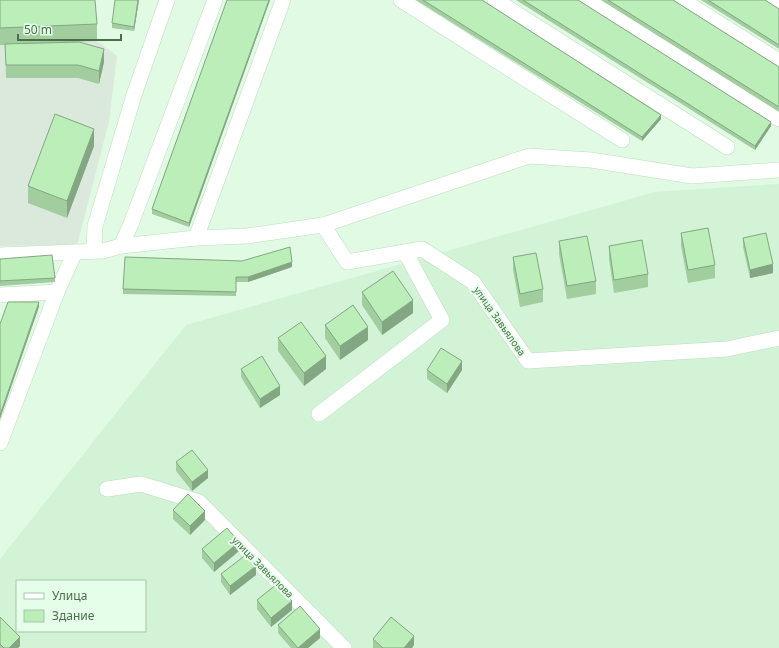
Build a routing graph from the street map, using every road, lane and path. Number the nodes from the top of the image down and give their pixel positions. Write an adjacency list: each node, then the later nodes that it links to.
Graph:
1 (167, 0): 18 (street)
2 (215, 0): 17 (street)
3 (283, 0): 16 (street)
4 (401, 0): 12 (street)
5 (495, 0): 13 (street)
6 (587, 0): 11 (street)
7 (682, 0): 10 (street)
8 (772, 0): 9 (street)
9 (779, 4)
10 (779, 61)
11 (779, 119)
12 (622, 140)
13 (727, 147)
14 (779, 170): 15 (street)
15 (323, 225): 16 (street); 20 (street, улица Завьялова)
16 (196, 238): 17 (street)
17 (121, 246): 18 (street)
18 (94, 251): 19 (street)
19 (75, 252): 21 (street); 22 (street)
20 (405, 252): 24 (street, улица Завьялова); 25 (street)
21 (0, 255)
22 (57, 292): 23 (street); 26 (street)
23 (0, 295)
24 (779, 338)
25 (319, 414)
26 (0, 443)
27 (107, 489): 28 (street, улица Завьялова)
28 (344, 648)

